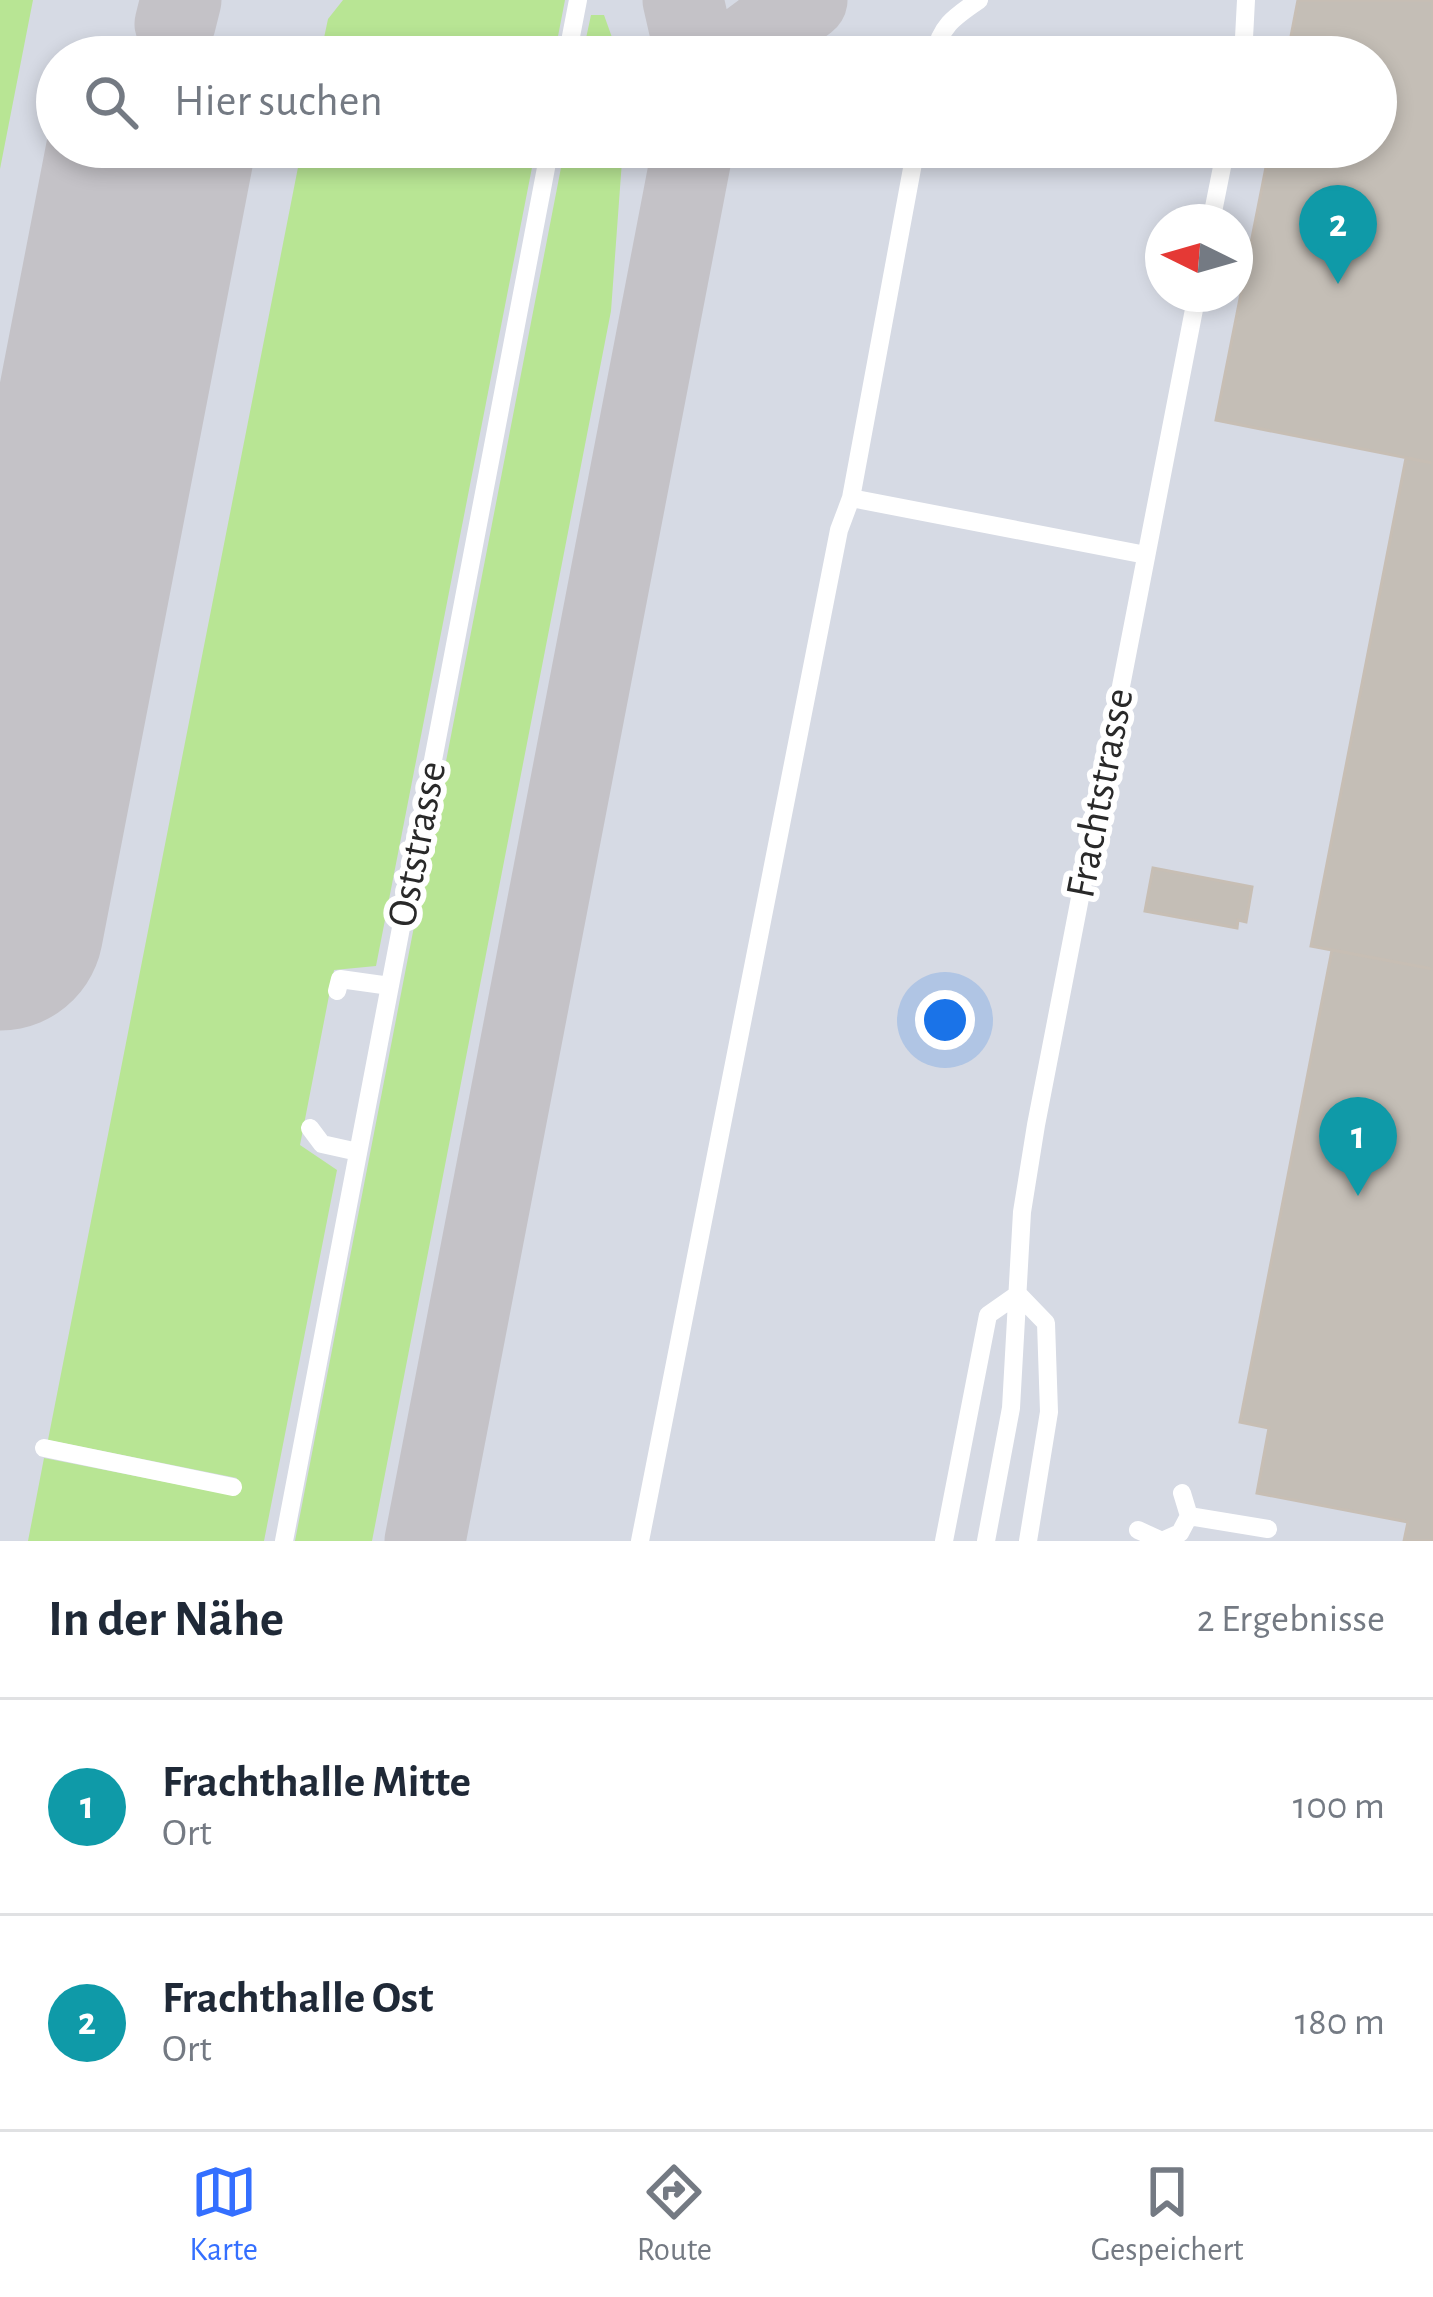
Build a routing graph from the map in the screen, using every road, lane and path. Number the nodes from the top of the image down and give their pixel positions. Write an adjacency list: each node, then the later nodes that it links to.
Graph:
1 (578, 0): 4 (lane)
2 (979, 0): 5 (lane)
3 (1246, 0): 6 (lane)
4 (571, 36)
5 (938, 36)
6 (1244, 36)
7 (546, 168): 14 (lane, Oststrasse)
8 (912, 168): 12 (lane)
9 (1222, 168): 10 (lane)
10 (1215, 204)
11 (1193, 312): 13 (lane, Frachtstrasse)
12 (851, 498): 13 (lane); 26 (lane)
13 (1146, 555): 18 (lane, Frachtstrasse)
14 (390, 986): 15 (lane); 17 (lane, Oststrasse)
15 (337, 992)
16 (310, 1127): 17 (lane)
17 (358, 1152): 25 (lane, Oststrasse)
18 (1018, 1294): 27 (lane); 28 (lane, Frachtstrasse); 29 (lane)
19 (44, 1448): 20 (lane)
20 (233, 1487)
21 (1182, 1493): 22 (lane)
22 (1189, 1516): 23 (lane); 24 (lane)
23 (1268, 1529)
24 (1147, 1537)
25 (284, 1541)
26 (640, 1541)
27 (944, 1541)
28 (986, 1541)
29 (1028, 1541)

